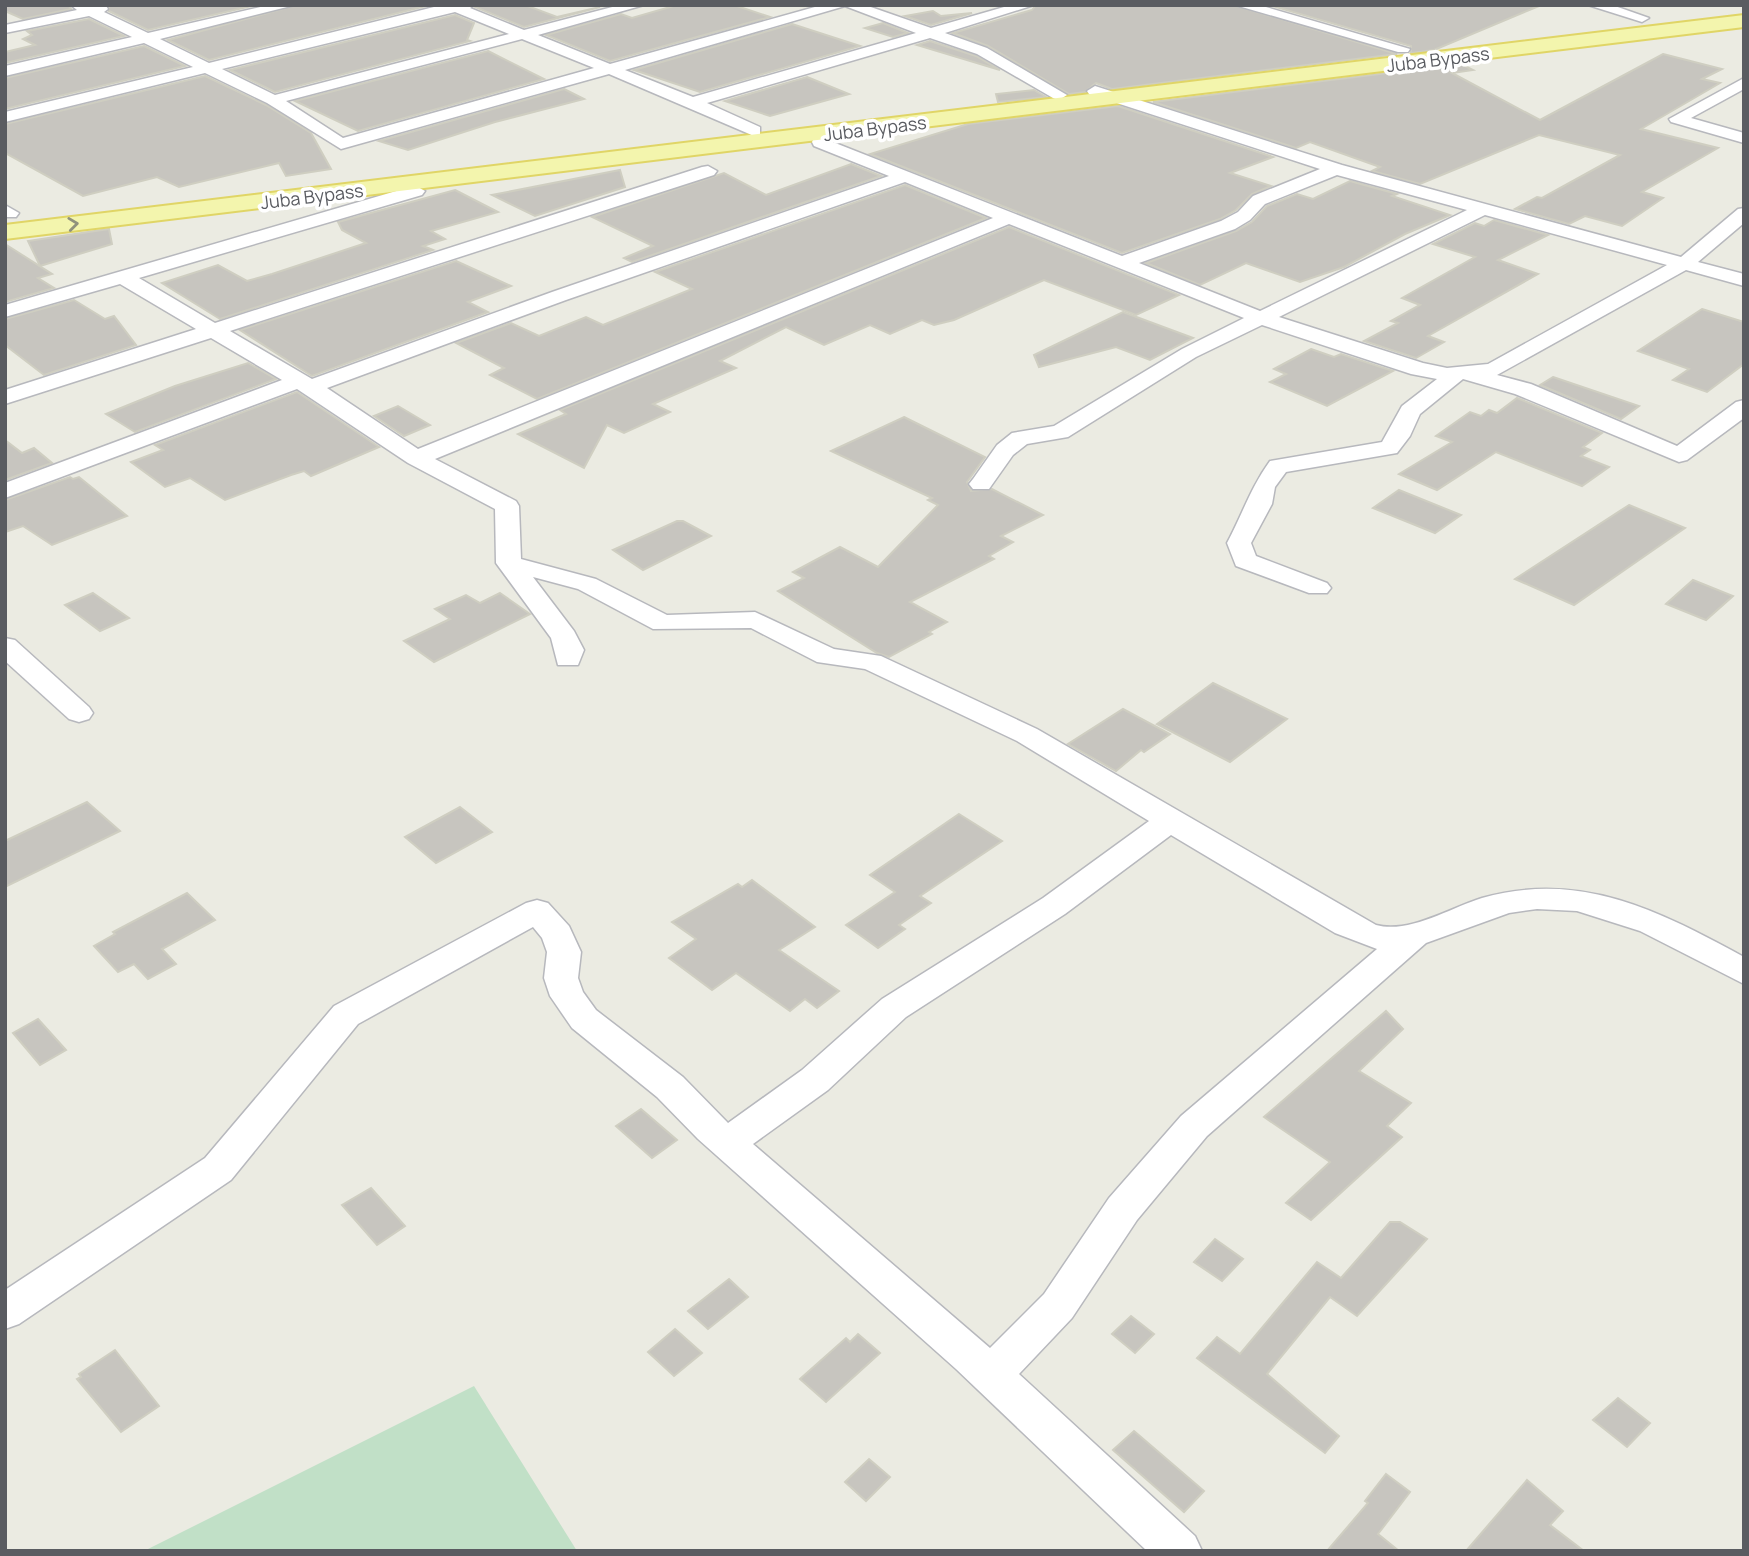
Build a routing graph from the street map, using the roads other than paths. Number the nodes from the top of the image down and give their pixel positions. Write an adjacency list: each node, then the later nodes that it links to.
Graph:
1 (116, 5): 11 (street)
2 (288, 5): 17 (street)
3 (637, 5): 16 (street)
4 (839, 5): 20 (street)
5 (851, 5): 15 (street)
6 (1027, 5): 15 (street)
7 (1242, 5): 18 (street)
8 (1595, 5): 12 (street)
9 (458, 6): 16 (street); 19 (street)
10 (1744, 6): 12 (main road, Juba Bypass)
11 (83, 8): 14 (street); 17 (street)
12 (1642, 18): 18 (main road, Juba Bypass)
13 (1744, 20): 37 (main road, Juba Bypass, one-way to 13)
14 (5, 29)
15 (930, 33): 24 (street); 26 (street)
16 (523, 36): 20 (street); 25 (street)
17 (146, 37): 19 (street); 21 (street)
18 (1403, 49): 23 (main road, Juba Bypass)
19 (207, 68): 25 (street); 27 (street)
20 (608, 69): 25 (street); 26 (street)
21 (5, 71)
22 (1744, 83): 29 (street)
23 (1095, 91): 24 (main road, Juba Bypass); 31 (street)
24 (1059, 95): 28 (main road, Juba Bypass)
25 (273, 100)
26 (692, 102): 28 (street)
27 (5, 117)
28 (754, 131): 37 (main road, Juba Bypass)
29 (1744, 138)
30 (820, 142): 33 (street)
31 (1336, 169): 35 (street); 39 (street)
32 (708, 171): 45 (street)
33 (903, 177): 38 (street); 48 (street)
34 (416, 191): 41 (street)
35 (1486, 208): 40 (street); 44 (street)
36 (1744, 212): 40 (street)
37 (6, 217)
38 (1008, 218): 39 (street); 51 (street)
39 (1121, 263): 44 (street)
40 (1685, 263): 42 (street); 46 (street)
41 (123, 277): 43 (street); 45 (street)
42 (1744, 280)
43 (5, 311)
44 (1258, 317): 46 (street); 52 (street)
45 (208, 330): 48 (street); 49 (street)
46 (1419, 369): 47 (street)
47 (1459, 372): 50 (street); 55 (street)
48 (304, 384): 51 (street); 53 (street)
49 (5, 397)
50 (1744, 407)
51 (416, 458): 54 (street)
52 (981, 484)
53 (5, 491)
54 (509, 563): 57 (street); 59 (street)
55 (1318, 588)
56 (5, 646): 58 (street)
57 (568, 659)
58 (79, 713)
59 (1171, 820): 60 (street); 62 (street)
60 (1414, 935): 61 (street); 64 (street)
61 (1744, 972)
62 (728, 1144): 63 (street); 64 (street)
63 (5, 1312)
64 (991, 1375): 65 (street)
65 (1179, 1551)

